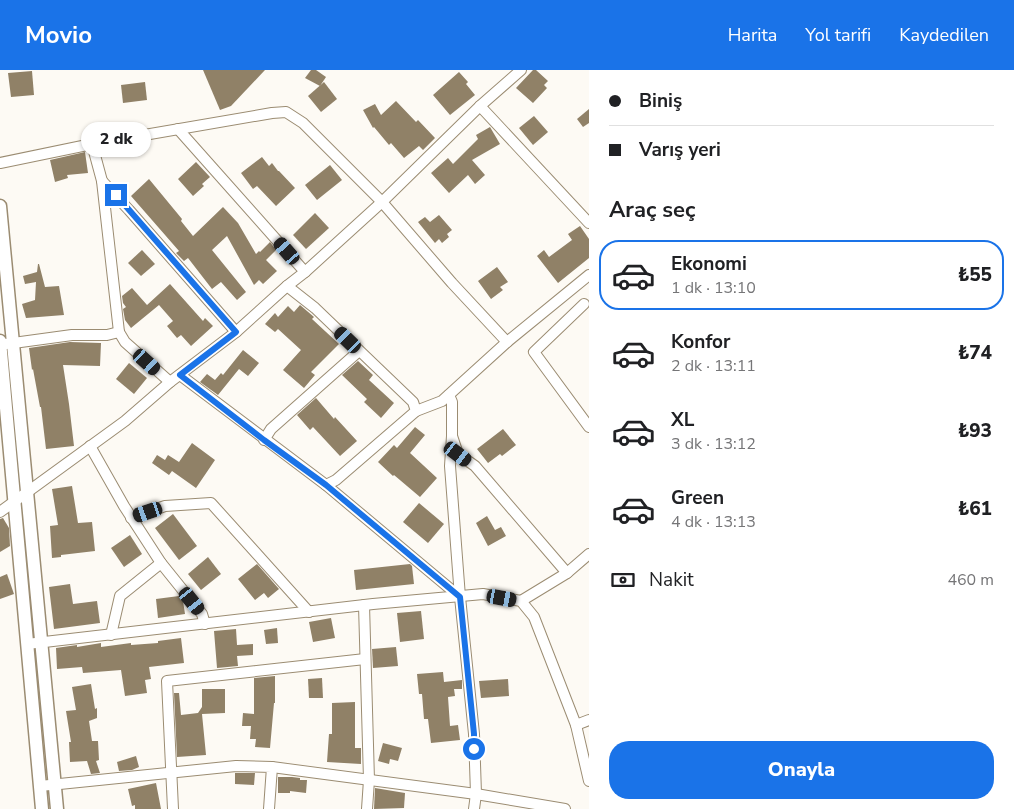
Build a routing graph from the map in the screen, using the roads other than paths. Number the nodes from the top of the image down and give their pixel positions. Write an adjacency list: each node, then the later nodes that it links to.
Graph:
1 (521, 70): 2 (street)
2 (480, 106): 7 (street); 9 (street)
3 (178, 129): 4 (street); 7 (street); 10 (street)
4 (92, 144): 5 (street); 6 (street)
5 (0, 163)
6 (102, 181): 14 (street); 15 (street)
7 (382, 202): 10 (street); 17 (street)
8 (0, 206): 18 (street)
9 (589, 223)
10 (305, 272): 12 (street)
11 (589, 275): 17 (street)
12 (287, 286): 15 (street); 20 (street)
13 (584, 304): 25 (street)
14 (119, 332): 18 (street); 22 (street)
15 (236, 332): 21 (street)
16 (0, 341): 19 (street)
17 (507, 342): 23 (street)
18 (14, 343): 19 (street); 30 (street)
19 (0, 345): 31 (street)
20 (360, 351): 24 (street); 27 (street)
21 (180, 375): 22 (street); 27 (street)
22 (170, 382): 28 (street)
23 (449, 394): 24 (street); 26 (street)
24 (416, 411): 29 (street)
25 (589, 427)
26 (452, 436): 36 (street); 37 (street)
27 (264, 440): 29 (street)
28 (90, 446): 30 (street); 33 (street)
29 (326, 485): 37 (street)
30 (27, 491): 31 (street); 43 (street)
31 (15, 502): 32 (street); 44 (street)
32 (0, 512)
33 (131, 518): 35 (street); 40 (street)
34 (589, 554): 36 (street)
35 (161, 563): 41 (street); 42 (street)
36 (567, 573): 38 (street)
37 (460, 597): 38 (street); 39 (street); 54 (street)
38 (521, 601): 47 (street)
39 (364, 605): 40 (street); 45 (street)
40 (309, 612): 41 (street)
41 (205, 624): 42 (street)
42 (112, 634): 43 (street)
43 (42, 642): 44 (street); 52 (street)
44 (27, 644): 53 (street)
45 (365, 659): 49 (street); 50 (street)
46 (589, 720): 47 (street)
47 (576, 725): 51 (street)
48 (272, 767): 49 (street); 50 (street); 58 (street)
49 (171, 773): 52 (street); 57 (street)
50 (369, 780): 54 (street); 59 (street)
51 (589, 781)
52 (55, 784): 53 (street); 56 (street)
53 (40, 786): 55 (street)
54 (476, 794): 60 (street); 61 (street)
55 (42, 809)
56 (58, 809)
57 (173, 809)
58 (269, 809)
59 (367, 809)
60 (474, 809)
61 (565, 809)

